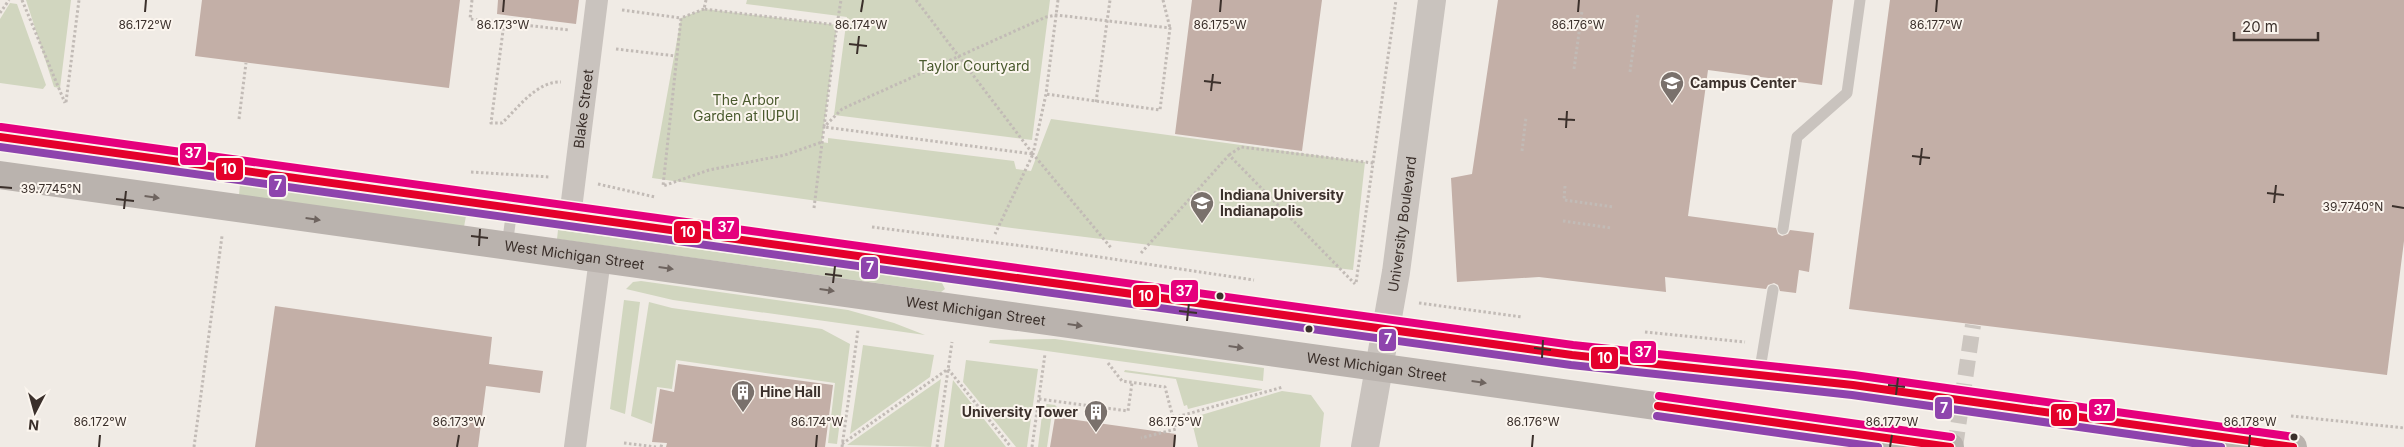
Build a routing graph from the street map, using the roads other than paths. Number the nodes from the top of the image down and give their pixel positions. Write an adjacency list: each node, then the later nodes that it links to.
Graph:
1 (1432, 0): 12 (street, University Boulevard)
2 (1860, 0): 8 (lane)
3 (606, 5): 7 (street, Blake Street)
4 (0, 137): 6 (main road)
5 (0, 176): 9 (main road, West Michigan Street, one-way to 9)
6 (512, 209): 7 (main road); 9 (lane)
7 (570, 217): 12 (main road)
8 (1782, 229)
9 (507, 246): 10 (main road, West Michigan Street)
10 (600, 259): 13 (main road, West Michigan Street, one-way to 13); 15 (street)
11 (1773, 290): 14 (lane)
12 (1386, 329): 13 (street, University Boulevard); 14 (main road)
13 (1379, 368): 16 (street, University Boulevard); 17 (main road, West Michigan Street, one-way to 17)
14 (1759, 375): 18 (main road)
15 (575, 447)
16 (1365, 447)
17 (1950, 447)
18 (2293, 447)

